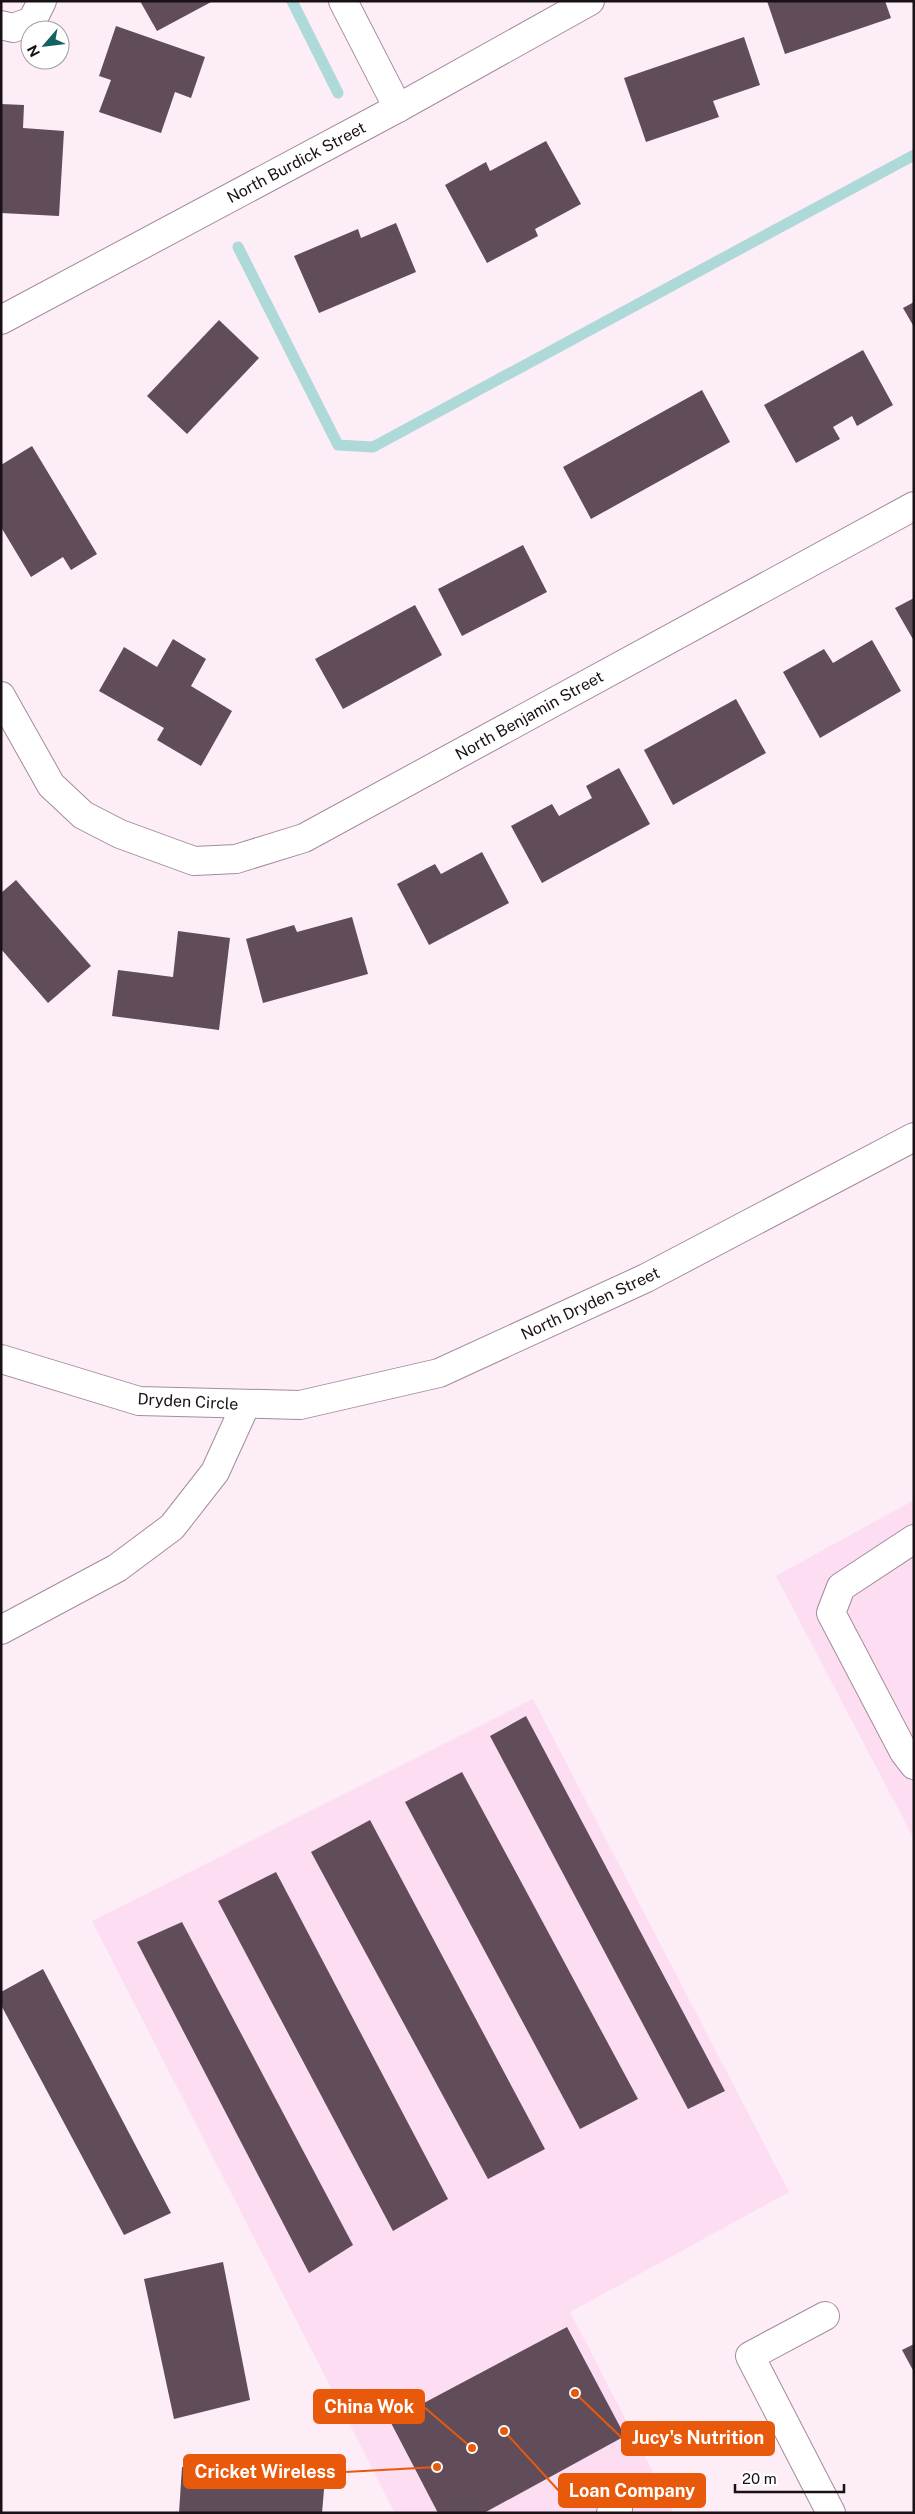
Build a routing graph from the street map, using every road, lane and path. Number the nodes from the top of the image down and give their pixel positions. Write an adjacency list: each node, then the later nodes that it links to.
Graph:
1 (42, 1): 4 (street)
2 (343, 1): 5 (street)
3 (590, 1): 5 (street, North Burdick Street)
4 (1, 25)
5 (398, 108): 6 (street, North Burdick Street)
6 (1, 320)
7 (914, 506): 8 (street, North Benjamin Street)
8 (1, 696)
9 (914, 1137): 11 (street, North Dryden Street)
10 (1, 1359): 11 (street, Dryden Circle)
11 (246, 1404): 13 (street, Dryden Circle)
12 (914, 1539): 14 (street)
13 (1, 1630)
14 (914, 1765)
15 (824, 2316): 16 (street)
16 (831, 2513)

